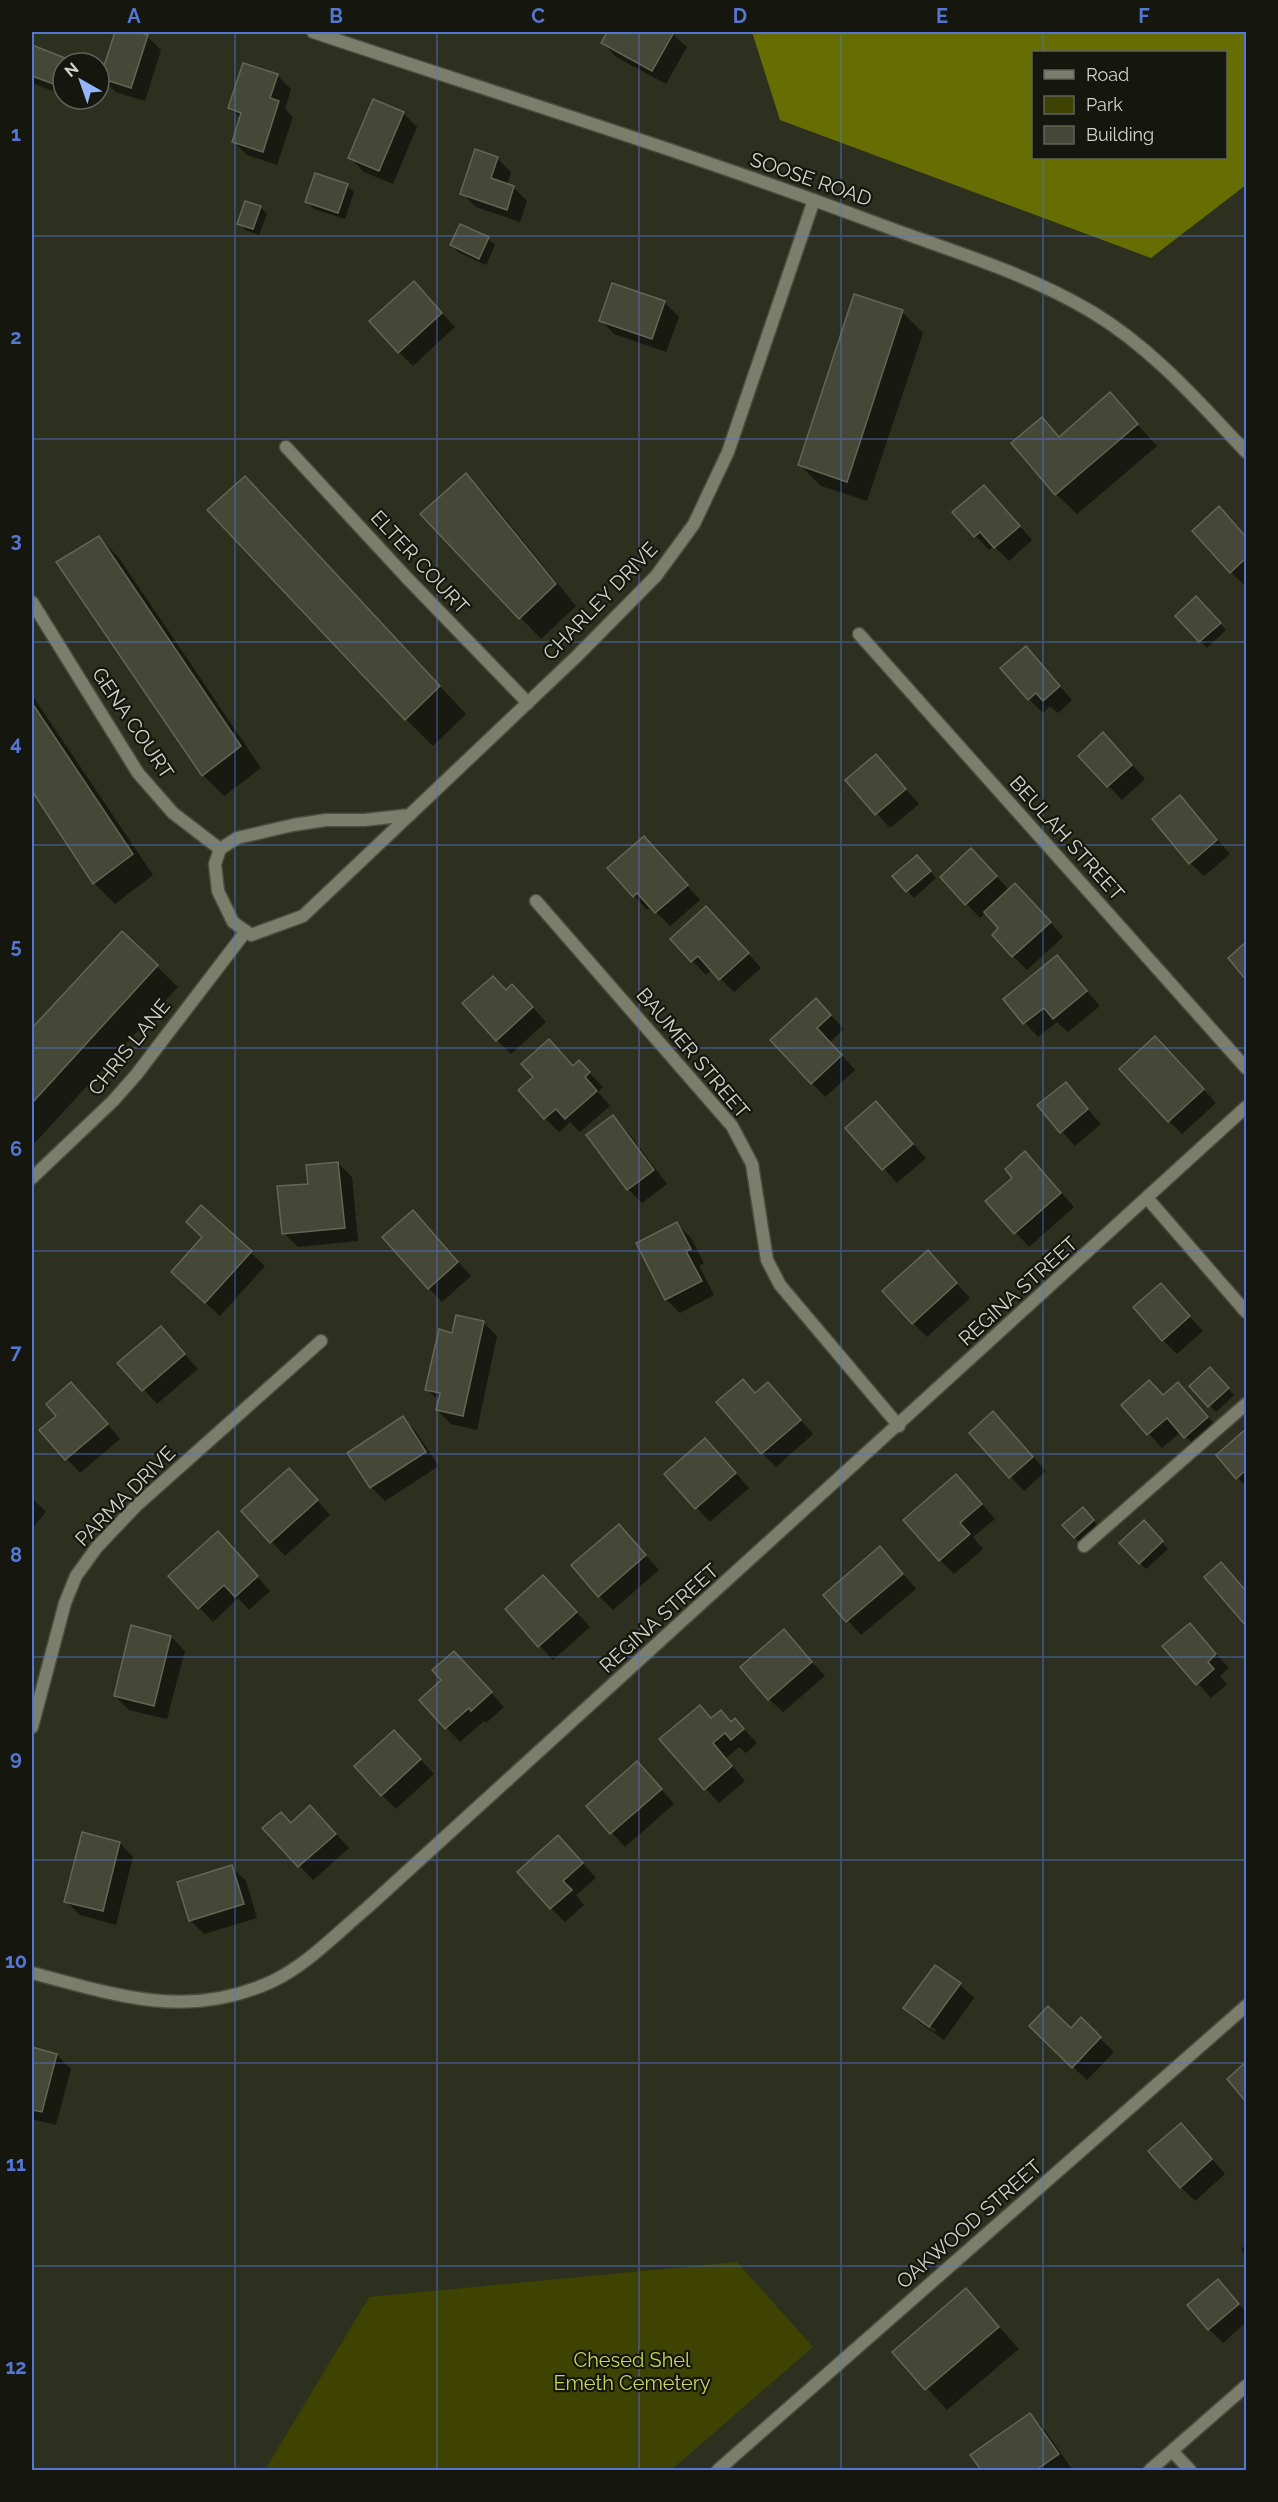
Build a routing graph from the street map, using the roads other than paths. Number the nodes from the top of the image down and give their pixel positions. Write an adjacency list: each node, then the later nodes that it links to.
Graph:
1 (313, 32): 2 (street, SOOSE ROAD)
2 (814, 200): 4 (street, SOOSE ROAD); 7 (street, CHARLEY DRIVE)
3 (286, 447): 7 (street, ELTER COURT)
4 (1246, 452)
5 (32, 602): 9 (street, GENA COURT)
6 (859, 634): 12 (street, BEULAH STREET)
7 (528, 703): 8 (street, CHARLEY DRIVE)
8 (410, 815): 9 (street); 11 (street, CHARLEY DRIVE)
9 (220, 849): 11 (street)
10 (536, 900): 19 (street, BAUMER STREET)
11 (246, 931): 14 (street, CHRIS LANE)
12 (1246, 1068)
13 (1246, 1107): 15 (street, REGINA STREET)
14 (32, 1178)
15 (1148, 1199): 16 (street); 19 (street, REGINA STREET)
16 (1246, 1312)
17 (321, 1341): 21 (street, PARMA DRIVE)
18 (1246, 1404): 20 (street)
19 (899, 1426): 22 (street, REGINA STREET)
20 (1084, 1546)
21 (32, 1727)
22 (32, 1973)
23 (1246, 2006): 26 (street, OAKWOOD STREET)
24 (1246, 2386): 25 (street)
25 (1173, 2452): 27 (street); 28 (street)
26 (718, 2470)
27 (1150, 2470)
28 (1190, 2470)

